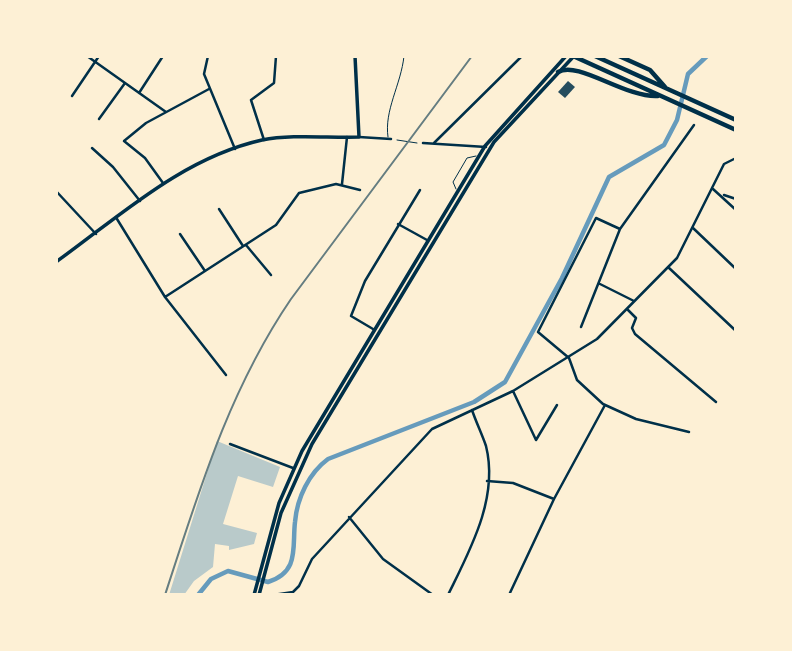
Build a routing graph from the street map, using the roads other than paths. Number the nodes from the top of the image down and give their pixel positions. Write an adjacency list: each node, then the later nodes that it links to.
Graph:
1 (87, 56): 13 (street)
2 (99, 56): 13 (street)
3 (163, 56): 18 (street)
4 (208, 56): 17 (street)
5 (276, 56): 29 (street)
6 (355, 56): 27 (main road)
7 (404, 56): 28 (lane)
8 (522, 56): 31 (street)
9 (573, 56): 12 (main road); 20 (highway)
10 (595, 56): 16 (highway)
11 (619, 56): 16 (highway)
12 (566, 59): 14 (main road); 32 (main road)
13 (95, 62): 15 (street); 19 (street)
14 (558, 72): 20 (highway); 32 (main road)
15 (125, 83): 18 (street); 22 (street)
16 (666, 88): 23 (highway)
17 (209, 89): 21 (street); 34 (street)
18 (139, 93): 21 (street)
19 (72, 96)
20 (662, 96): 25 (highway)
21 (166, 112): 37 (street)
22 (99, 118)
23 (736, 120)
24 (694, 125): 52 (street)
25 (736, 130)
26 (347, 137): 27 (main road); 29 (main road); 38 (street)
27 (359, 137): 28 (street)
28 (389, 139)
29 (264, 140): 34 (main road)
30 (422, 143): 31 (street)
31 (434, 143): 32 (street)
32 (487, 147): 35 (main road); 66 (main road)
33 (92, 148): 46 (street)
34 (235, 149): 37 (main road)
35 (478, 156): 43 (main road); 43 (lane)
36 (736, 158): 39 (street)
37 (163, 183): 46 (main road)
38 (342, 184): 40 (street); 56 (street)
39 (712, 188): 44 (street); 51 (street)
40 (360, 190)
41 (420, 190): 50 (street)
42 (56, 191): 53 (street)
43 (457, 191): 55 (main road)
44 (721, 194): 45 (street); 48 (street)
45 (736, 199)
46 (140, 201): 49 (main road)
47 (219, 209): 56 (street)
48 (736, 210)
49 (117, 219): 53 (main road); 63 (street)
50 (398, 225): 55 (street); 69 (street)
51 (692, 228): 58 (street); 59 (street)
52 (620, 229): 62 (street); 71 (street)
53 (96, 234): 57 (main road)
54 (180, 234): 60 (street)
55 (427, 240): 64 (main road)
56 (246, 245): 60 (street); 61 (street)
57 (56, 262)
58 (668, 267): 65 (street); 70 (street)
59 (736, 269)
60 (205, 271): 63 (street)
61 (271, 275)
62 (600, 284): 65 (street); 68 (street)
63 (165, 297): 72 (street)
64 (390, 301): 66 (main road); 69 (main road)
65 (634, 301): 67 (street)
66 (396, 304): 84 (main road)
67 (627, 309): 71 (street); 74 (street)
68 (581, 327)
69 (373, 329): 80 (main road)
70 (736, 331)
71 (569, 358): 73 (street); 76 (street)
72 (226, 375)
73 (513, 391): 75 (street); 77 (street)
74 (716, 402)
75 (557, 405)
76 (606, 405): 78 (street); 82 (street)
77 (472, 410): 81 (street); 83 (street)
78 (689, 432)
79 (230, 444): 80 (street)
80 (293, 468): 84 (main road)
81 (487, 481): 82 (street); 88 (street)
82 (554, 499): 89 (street)
83 (349, 517): 86 (street); 87 (street)
84 (264, 566): 85 (main road)
85 (256, 595)
86 (272, 595)
87 (433, 595)
88 (448, 595)
89 (509, 595)

